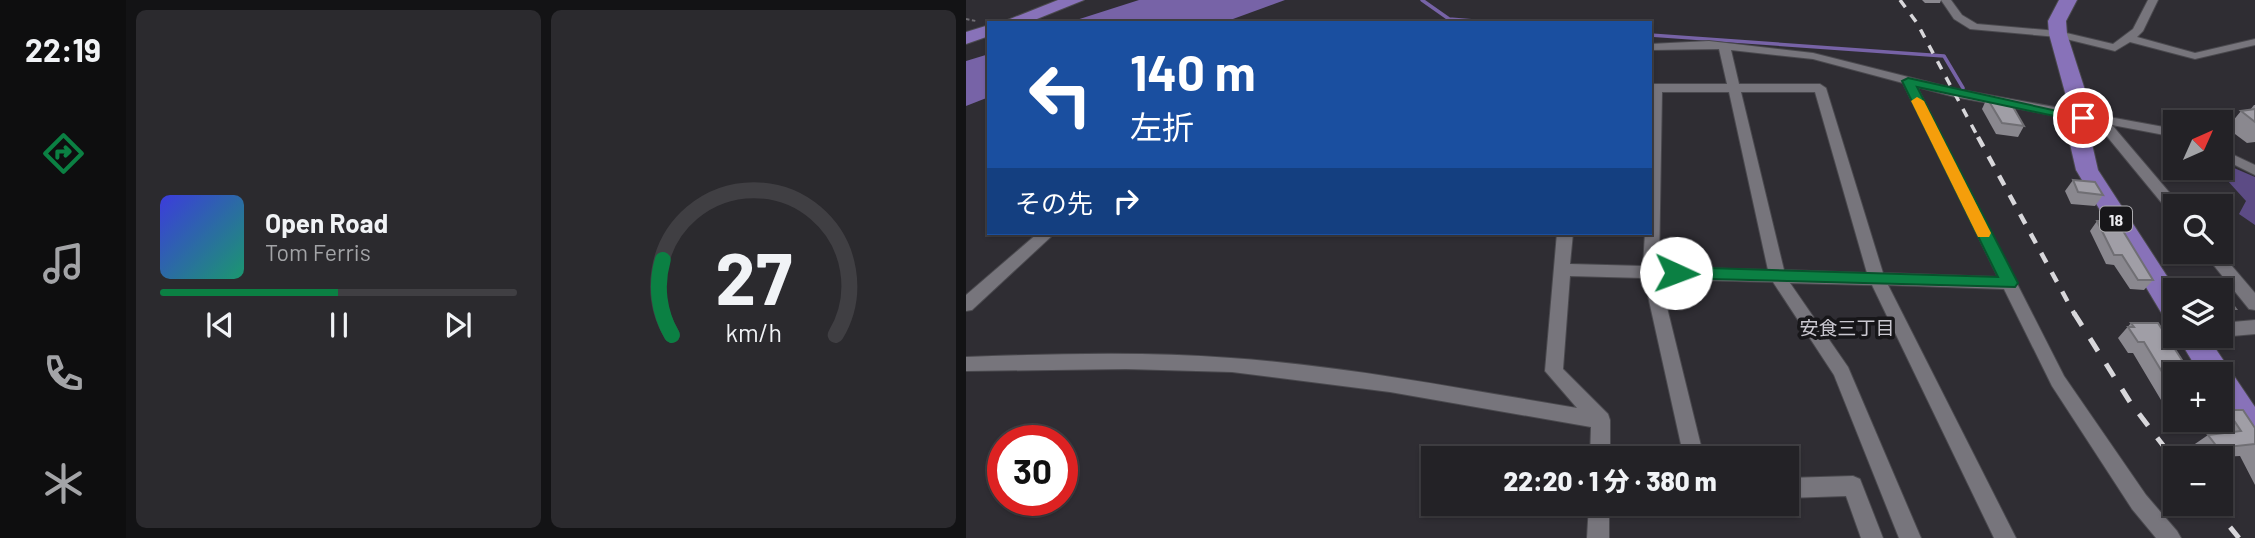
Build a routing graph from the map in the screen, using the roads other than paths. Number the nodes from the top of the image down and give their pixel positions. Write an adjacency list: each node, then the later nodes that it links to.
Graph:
1 (1075, 0): 5 (main road)
2 (1946, 0): 7 (street)
3 (2068, 0): 7 (main road)
4 (2153, 0): 9 (street)
5 (1015, 21)
6 (987, 31): 8 (main road)
7 (2058, 34): 9 (street); 16 (main road, 18)
8 (966, 38)
9 (2130, 38): 10 (street)
10 (2255, 42)
11 (1724, 45): 12 (street); 13 (street); 15 (street)
12 (1652, 47)
13 (1908, 81): 16 (street); 30 (street)
14 (1653, 88): 15 (street); 20 (street)
15 (1735, 88): 28 (street); 29 (street)
16 (2091, 118): 17 (street); 21 (street); 31 (main road, 18)
17 (2163, 131)
18 (2233, 160): 19 (street)
19 (2255, 172)
20 (1652, 180)
21 (2163, 196)
22 (1045, 235): 33 (street)
23 (1565, 235): 26 (street)
24 (1651, 235): 27 (street)
25 (2221, 264): 32 (street)
26 (1561, 270): 27 (street); 38 (street)
27 (1651, 273): 28 (street); 41 (street)
28 (1777, 276): 29 (street); 46 (street)
29 (1877, 279): 30 (street); 47 (street)
30 (2010, 283): 48 (street)
31 (2163, 292)
32 (2255, 304)
33 (966, 305)
34 (2255, 327): 35 (street)
35 (2233, 329)
36 (966, 364): 38 (street)
37 (2233, 400): 39 (main road)
38 (1601, 420): 40 (street)
39 (2255, 434)
40 (1600, 446)
41 (1691, 446)
42 (1799, 488): 45 (street)
43 (1599, 516): 44 (street)
44 (1598, 538)
45 (1872, 538)
46 (1910, 538)
47 (2005, 538)
48 (2169, 538)

